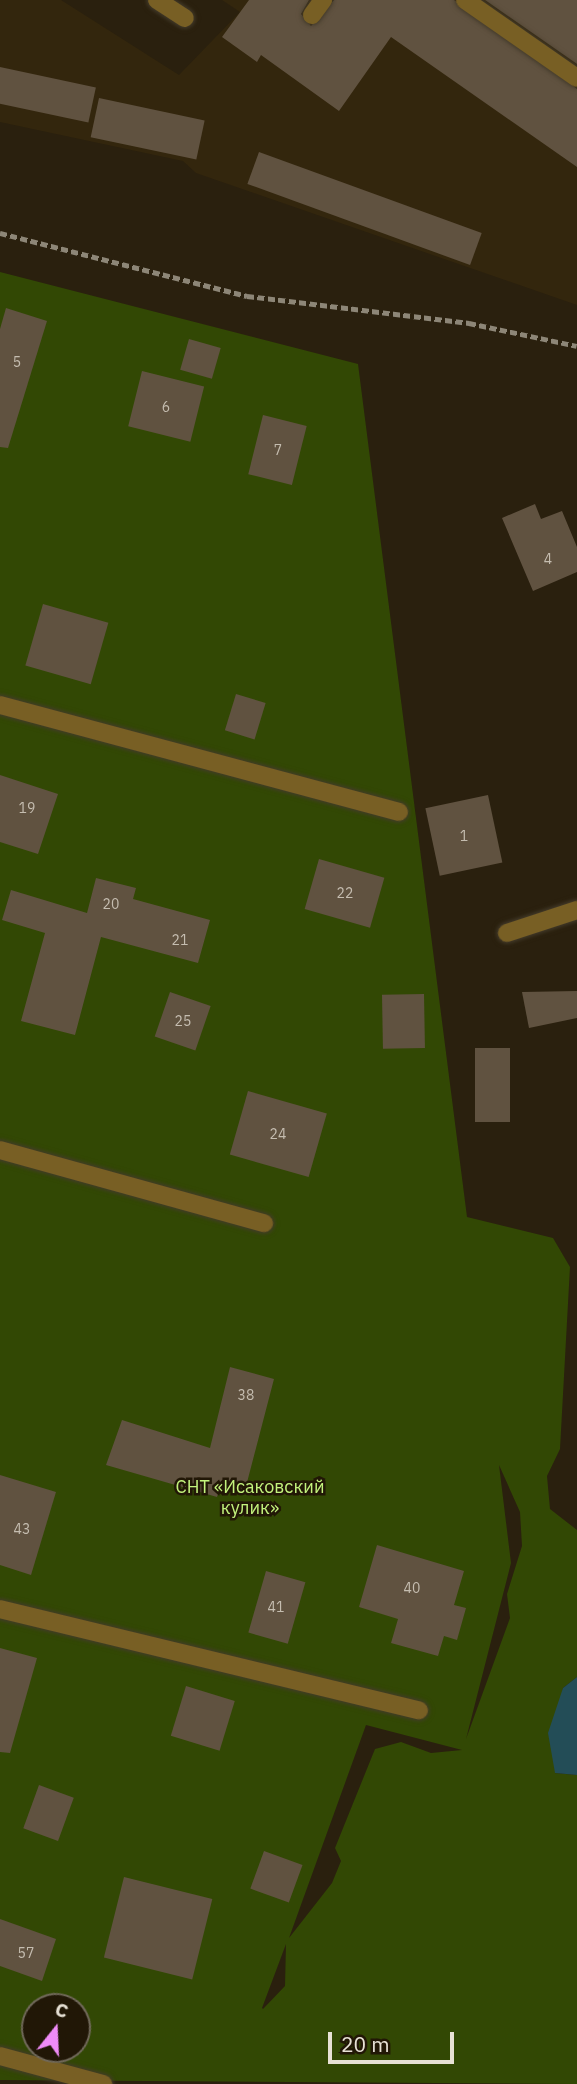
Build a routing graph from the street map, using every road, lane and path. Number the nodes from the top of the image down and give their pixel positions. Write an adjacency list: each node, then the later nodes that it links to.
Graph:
1 (158, 0): 5 (lane)
2 (323, 0): 4 (lane)
3 (465, 0): 6 (lane)
4 (312, 15)
5 (185, 18)
6 (577, 78)
7 (0, 233): 8 (path)
8 (577, 346)
9 (0, 705): 10 (lane)
10 (399, 812)
11 (577, 909): 12 (lane)
12 (508, 933)
13 (0, 1150): 14 (lane)
14 (264, 1223)
15 (0, 1609): 16 (lane)
16 (419, 1710)
17 (0, 2056): 18 (lane)
18 (103, 2084)

